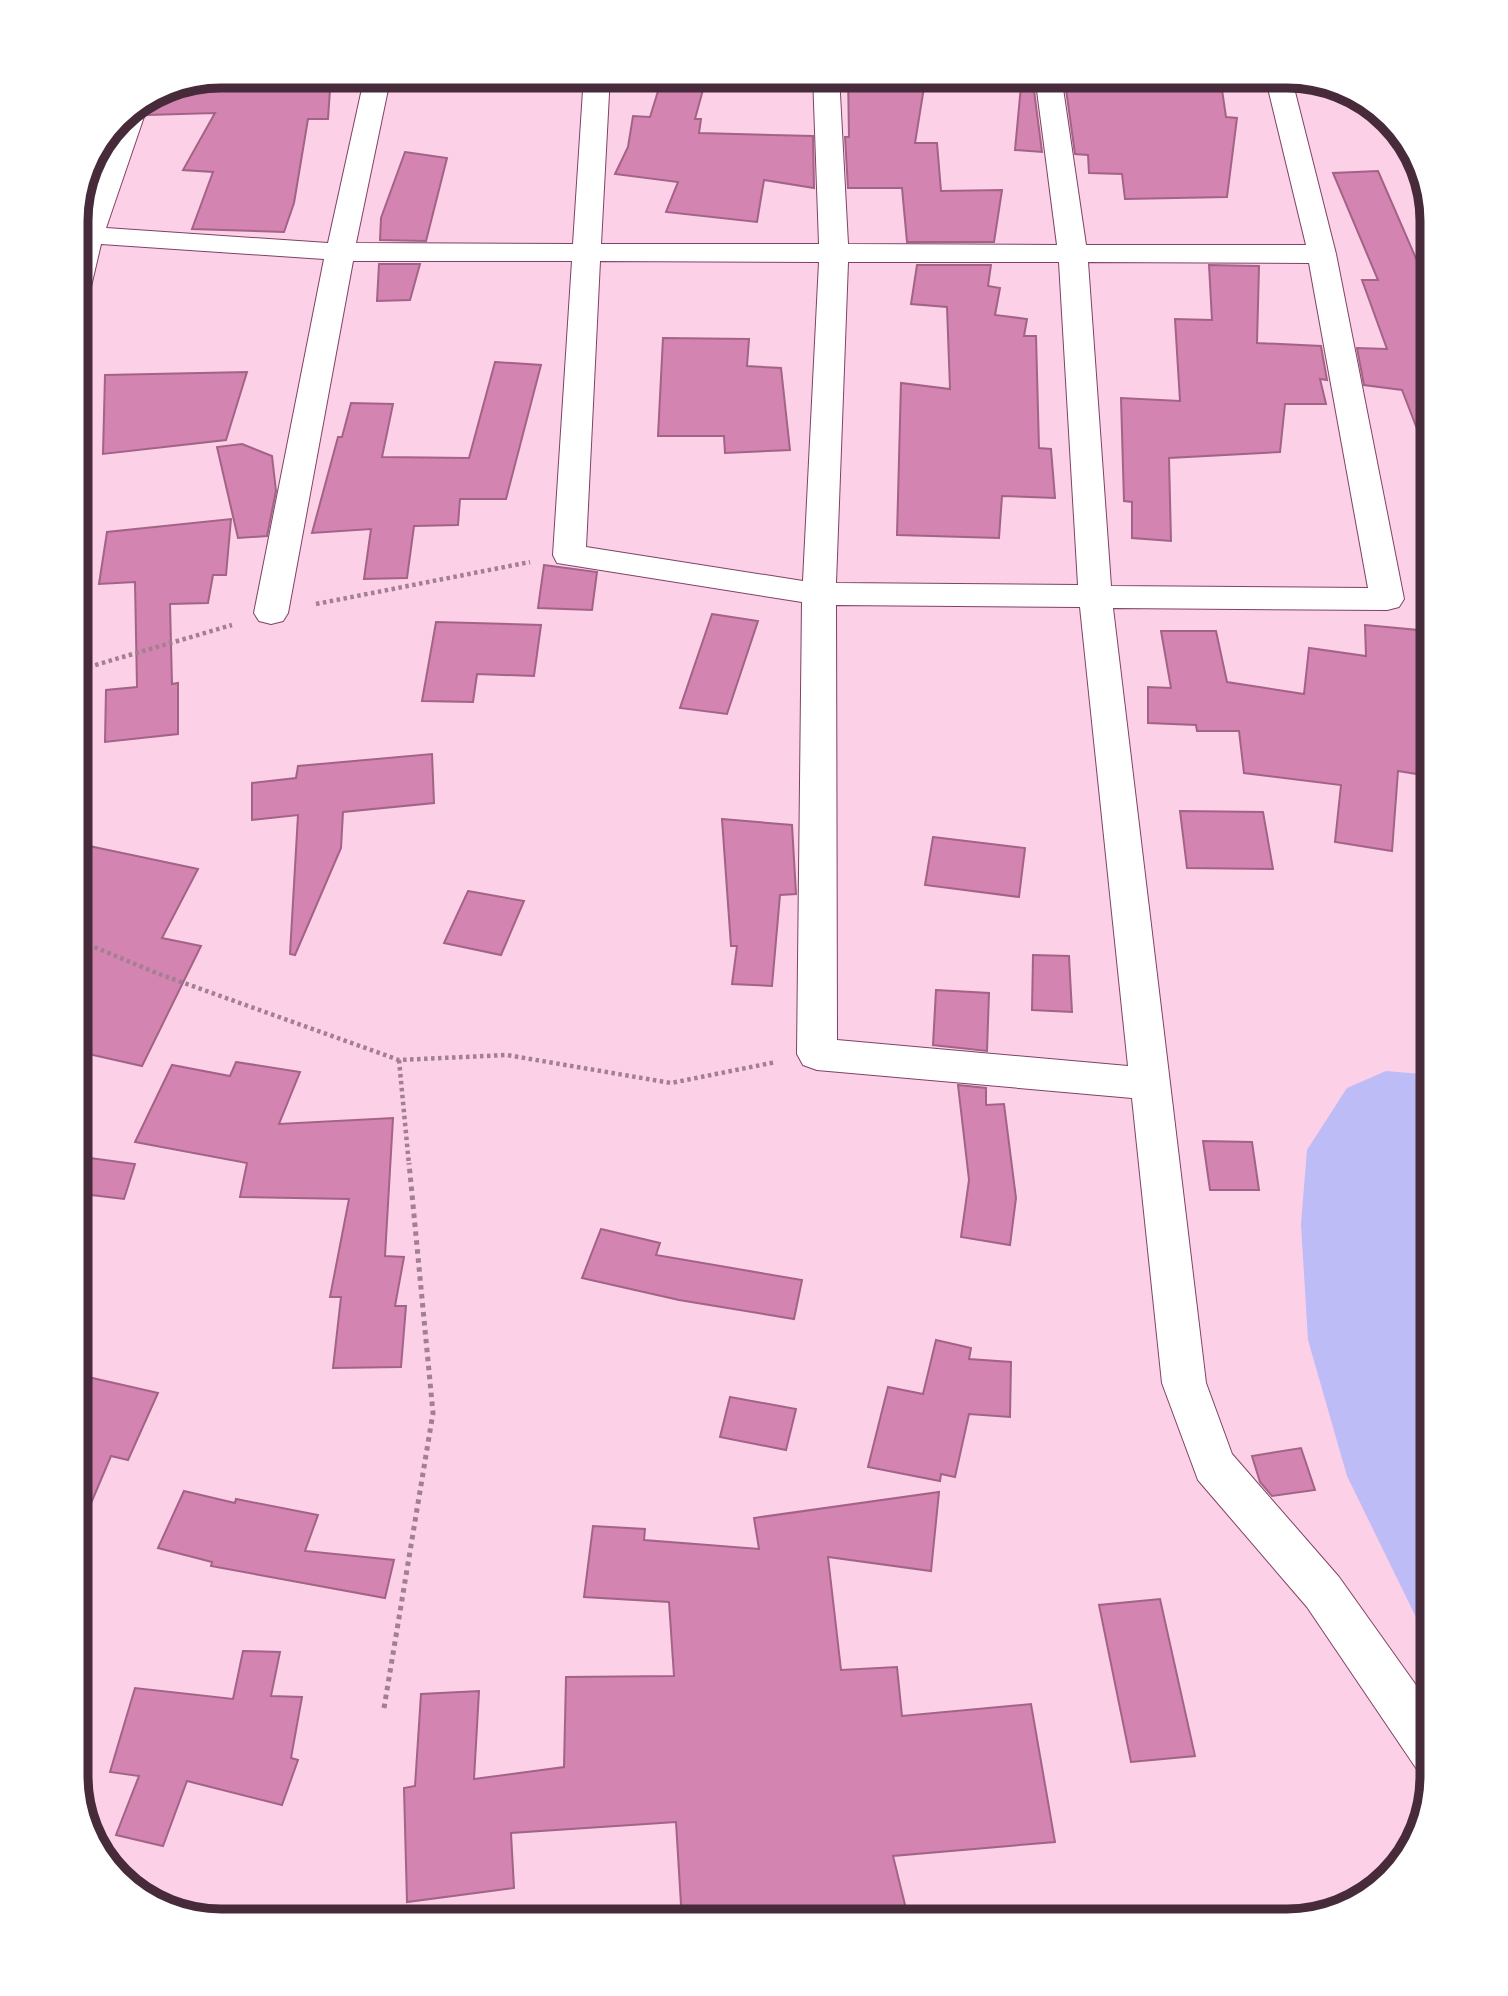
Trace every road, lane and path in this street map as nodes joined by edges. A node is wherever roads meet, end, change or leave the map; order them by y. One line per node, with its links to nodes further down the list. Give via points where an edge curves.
1 (375, 88): 9 (street)
2 (596, 88): 10 (street)
3 (827, 88): 12 (street)
4 (1050, 88): 13 (street)
5 (1281, 88): 11 (street)
6 (127, 127): 7 (street)
7 (89, 235): 8 (street); 9 (street)
8 (88, 239)
9 (340, 252): 10 (street); 17 (street)
10 (586, 252): 12 (street); 14 (street)
11 (1322, 254): 13 (street); 16 (street, via 1387,599)
12 (834, 255): 13 (street); 15 (street)
13 (1073, 256): 16 (street)
14 (569, 555): 15 (street); 17 (path)
15 (819, 594): 16 (street); 20 (street)
16 (1095, 597): 22 (street)
17 (271, 613): 18 (path)
18 (88, 667)
19 (88, 944): 21 (path)
20 (817, 1054): 21 (path, via 671,1083 507,1055); 22 (street)
21 (399, 1060): 23 (path, via 433,1413)
22 (1150, 1084): 24 (street, via 1184,1383 1214,1466 1323,1592)
23 (384, 1708)
24 (1420, 1732)

